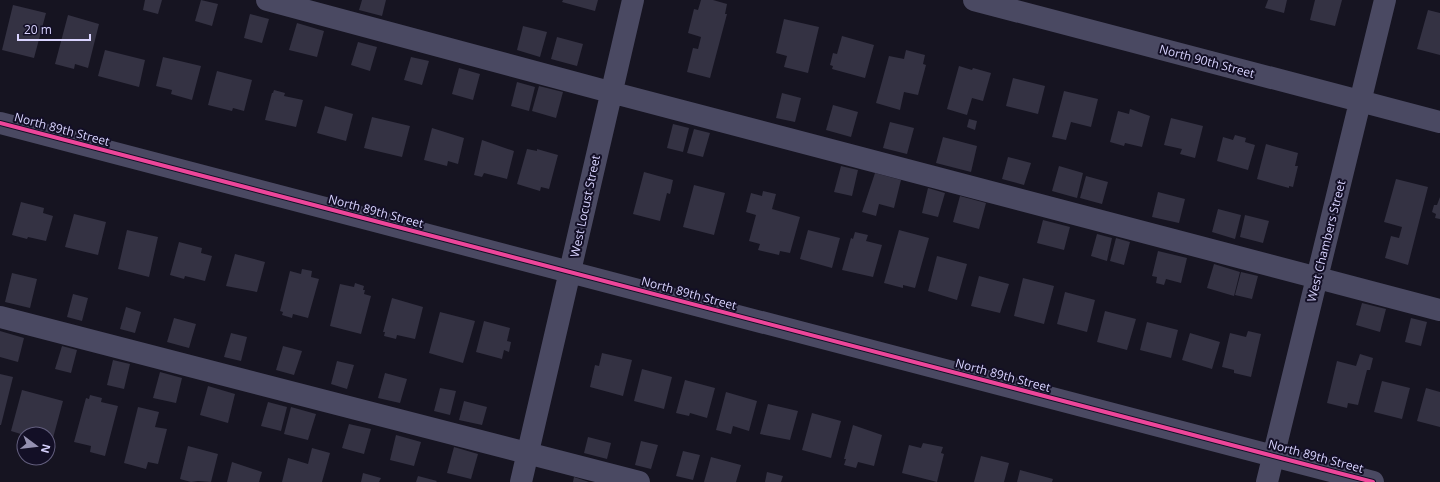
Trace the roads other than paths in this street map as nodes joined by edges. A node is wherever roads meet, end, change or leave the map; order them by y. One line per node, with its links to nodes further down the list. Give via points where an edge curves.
1 (267, 0): 5 (street)
2 (633, 0): 5 (street, West Locust Street)
3 (974, 0): 6 (street, North 90th Street)
4 (1385, 0): 6 (street, West Chambers Street)
5 (610, 92): 9 (street, West Locust Street); 10 (street)
6 (1360, 101): 7 (street, North 90th Street); 10 (street, West Chambers Street)
7 (1440, 122)
8 (0, 123): 9 (street, North 89th Street)
9 (571, 272): 13 (street, West Locust Street); 14 (street, North 89th Street)
10 (1317, 278): 11 (street); 14 (street, West Chambers Street)
11 (1440, 310)
12 (0, 317): 13 (street)
13 (527, 453): 15 (street, West Locust Street); 16 (street)
14 (1274, 455): 17 (street, West Chambers Street); 18 (street, North 89th Street)
15 (521, 482)
16 (639, 482)
17 (1267, 482)
18 (1373, 482)

